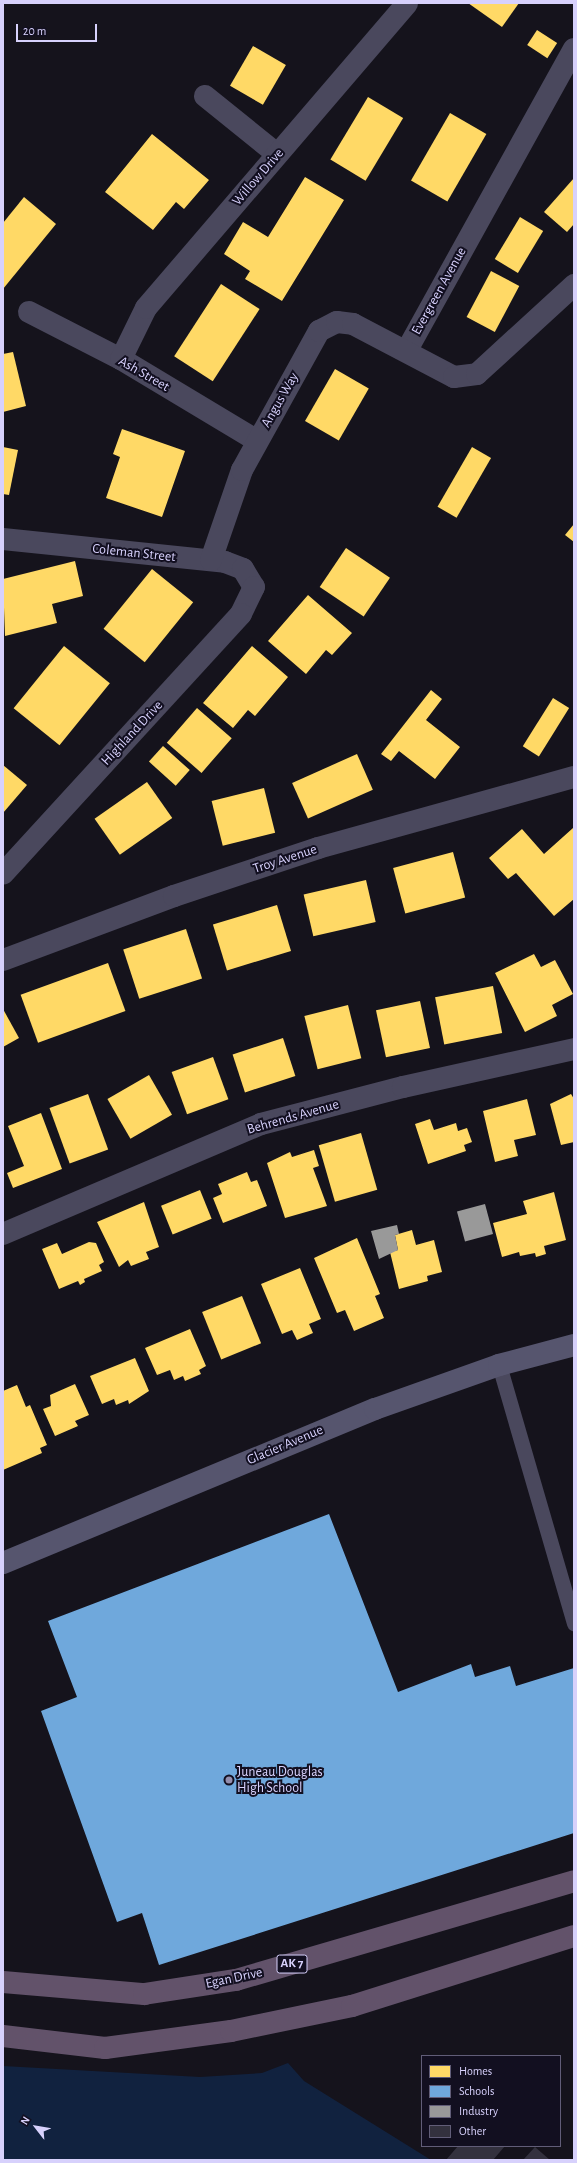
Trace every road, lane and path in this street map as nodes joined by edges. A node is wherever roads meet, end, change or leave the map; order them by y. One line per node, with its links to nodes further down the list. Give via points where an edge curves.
1 (407, 3): 4 (street, Willow Drive)
2 (574, 49): 7 (street, Evergreen Avenue)
3 (205, 96): 4 (street)
4 (277, 154): 8 (street, Willow Drive, via 146,308)
5 (574, 285): 7 (street, Evergreen Avenue, via 477,374 454,377)
6 (29, 312): 8 (street, Ash Street)
7 (406, 350): 9 (street, Angus Way, via 353,324 337,322 319,331)
8 (121, 359): 9 (street, Ash Street)
9 (256, 440): 11 (street, Angus Way, via 242,470)
10 (4, 540): 11 (street, Coleman Street)
11 (211, 560): 12 (street, Coleman Street, via 243,569)
12 (254, 587): 14 (street, Highland Drive, via 241,614)
13 (574, 777): 15 (street, Troy Avenue, via 318,848 174,896)
14 (3, 874)
15 (3, 960)
16 (574, 1049): 17 (street, Behrends Avenue, via 403,1087 261,1124)
17 (3, 1234)
18 (574, 1345): 19 (main road, Glacier Avenue)
19 (498, 1365): 20 (main road, Glacier Avenue, via 374,1408); 21 (lane)
20 (3, 1563)
21 (574, 1623)
22 (574, 1881): 24 (highway, Egan Drive / AK 7, via 236,1980 144,1994)
23 (574, 1936): 25 (highway, via 352,2006 231,2031 105,2048)
24 (3, 1982)
25 (3, 2036)

